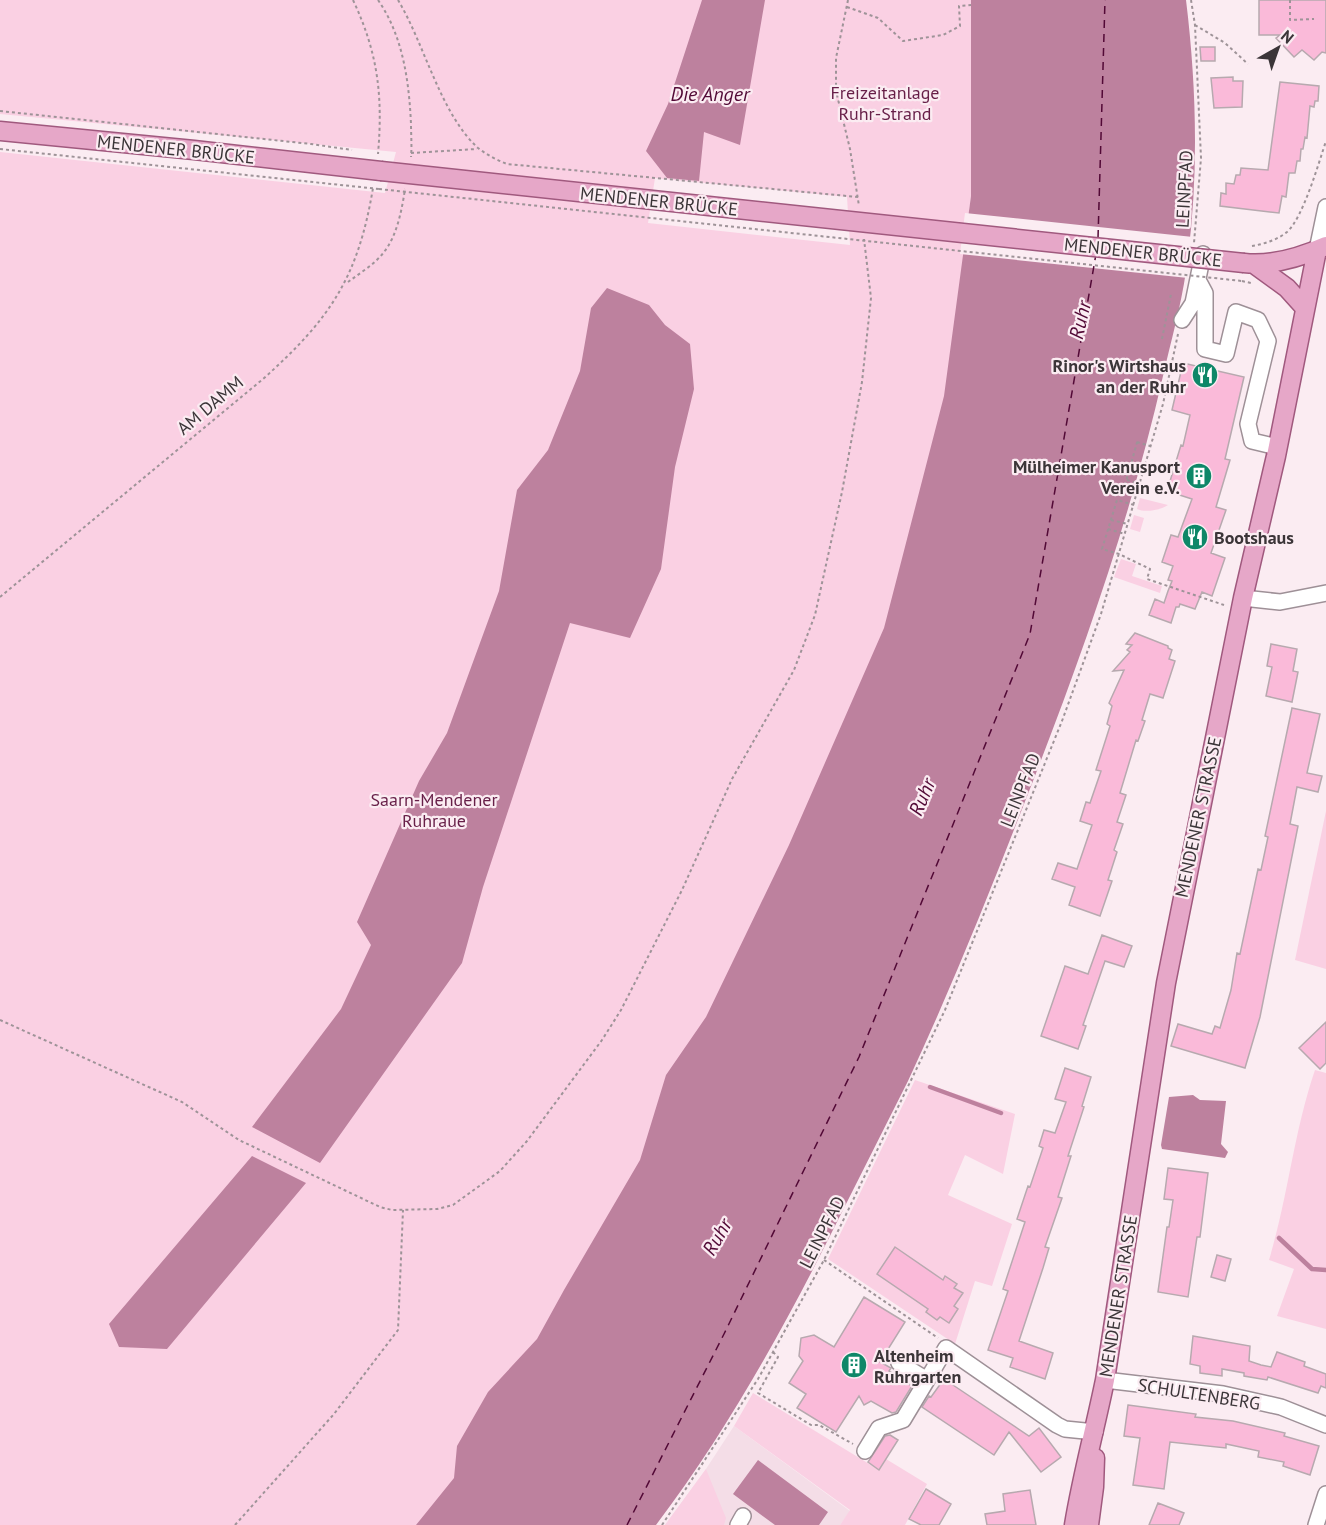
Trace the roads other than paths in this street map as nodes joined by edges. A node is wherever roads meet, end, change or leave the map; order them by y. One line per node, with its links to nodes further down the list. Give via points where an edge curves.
1 (0, 131): 5 (main road, MENDENER BRÜCKE, bridge)
2 (1326, 207): 4 (street, MENDENER STRASSE)
3 (1199, 248): 6 (street)
4 (1322, 248): 5 (main road, MENDENER BRÜCKE, via 1278,262); 7 (main road, MENDENER STRASSE)
5 (1246, 264): 7 (main road, via 1287,288)
6 (1193, 278): 8 (street, via 1193,303); 9 (street, via 1205,293 1205,349 1226,354 1236,312 1258,320 1268,341 1248,424 1252,441)
7 (1305, 308): 9 (main road, MENDENER STRASSE)
8 (1182, 320)
9 (1277, 447): 11 (main road, MENDENER STRASSE)
10 (1326, 593): 11 (street, via 1280,602)
11 (1243, 598): 14 (main road, MENDENER STRASSE, via 1166,983)
12 (899, 1363): 13 (street)
13 (927, 1380): 16 (street, via 946,1348 1057,1425); 17 (street, via 903,1420 879,1428)
14 (1105, 1380): 15 (street, SCHULTENBERG, via 1223,1394 1281,1407); 16 (main road, MENDENER STRASSE)
15 (1326, 1425)
16 (1095, 1432): 19 (main road, MENDENER STRASSE); 20 (main road, MENDENER STRASSE)
17 (865, 1451)
18 (1326, 1494): 21 (street)
19 (1074, 1525)
20 (1089, 1525)
21 (1316, 1525)

